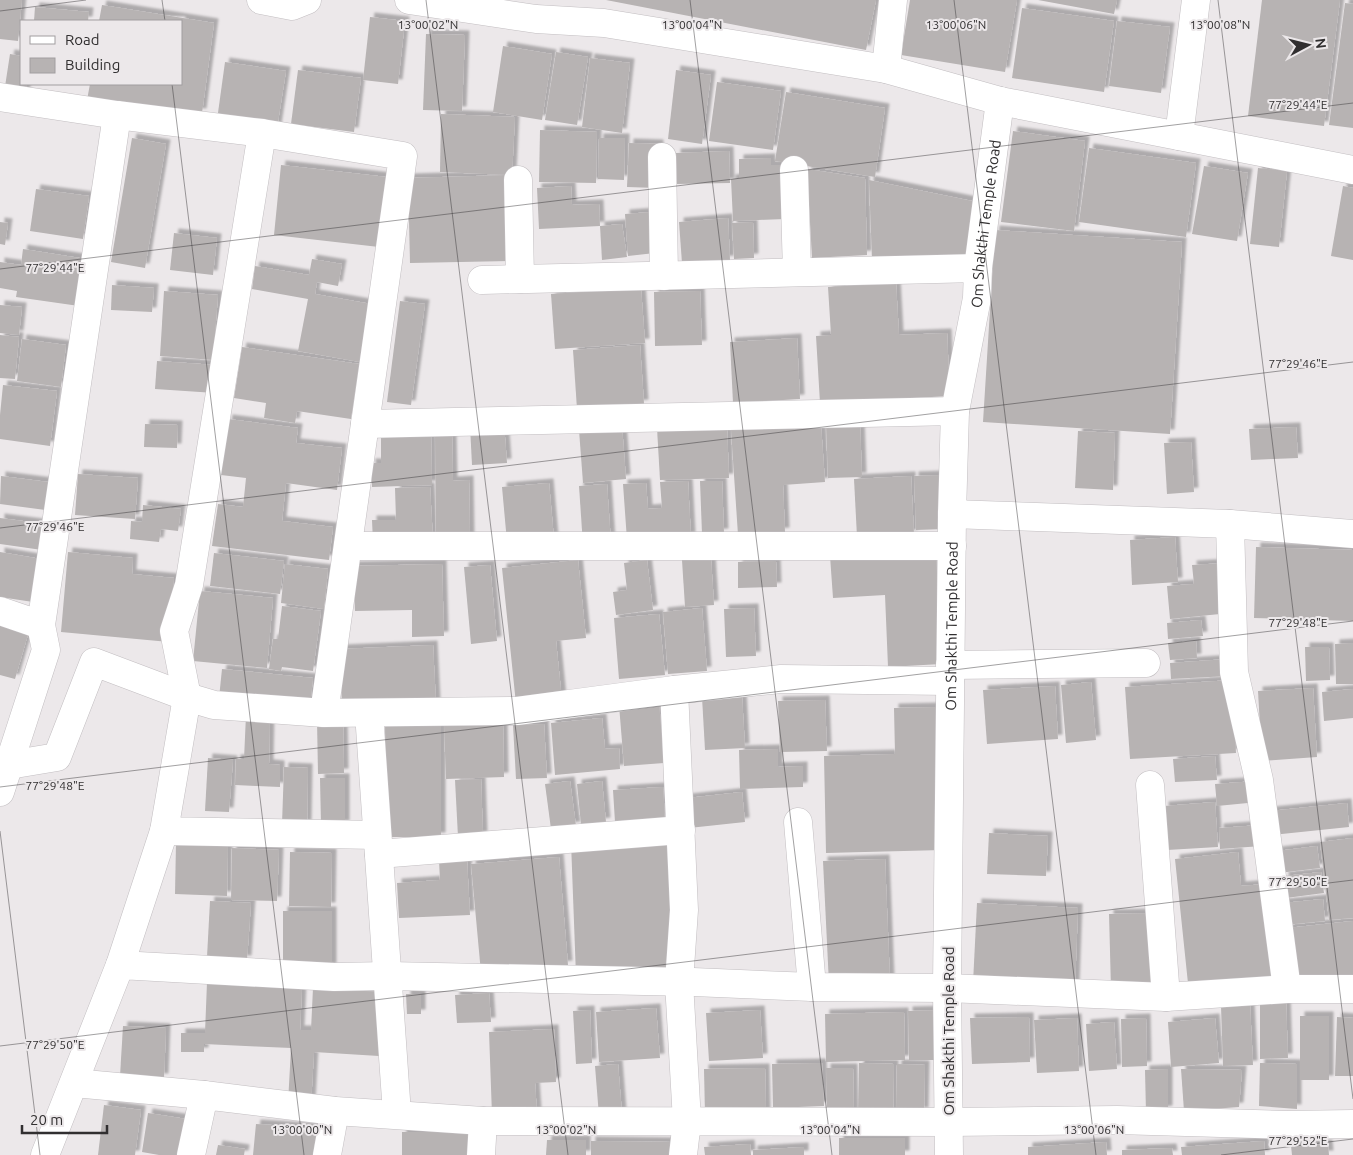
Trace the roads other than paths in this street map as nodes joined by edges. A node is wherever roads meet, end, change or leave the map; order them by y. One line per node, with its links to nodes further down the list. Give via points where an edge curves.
1 (261, 0): 2 (street, via 292,6)
2 (307, 0)
3 (410, 0): 6 (street)
4 (893, 0): 7 (street)
5 (1196, 0): 12 (street)
6 (537, 9): 7 (street)
7 (886, 69): 9 (street)
8 (0, 97): 10 (street)
9 (1000, 101): 12 (street); 17 (street, Om Shakthi Temple Road)
10 (117, 115): 11 (street); 30 (street)
11 (262, 133): 23 (street, via 402,156); 34 (street, via 189,585 174,631)
12 (1178, 136): 15 (street)
13 (662, 157): 19 (street)
14 (794, 170): 18 (street)
15 (1353, 170)
16 (518, 180): 20 (street)
17 (978, 268): 18 (street); 22 (street, Om Shakthi Temple Road, via 977,298)
18 (797, 272): 19 (street)
19 (664, 276): 20 (street)
20 (520, 279): 21 (street)
21 (482, 280)
22 (955, 411): 23 (street); 24 (street, Om Shakthi Temple Road)
23 (365, 424): 27 (street)
24 (952, 514): 25 (street); 28 (street, Om Shakthi Temple Road)
25 (1230, 524): 26 (street); 50 (street, via 1234,672 1259,780)
26 (1353, 534)
27 (348, 546): 28 (street); 36 (street)
28 (952, 546): 32 (street, Om Shakthi Temple Road)
29 (0, 611): 30 (street)
30 (41, 625): 37 (street, via 46,650)
31 (1146, 663): 32 (street)
32 (950, 673): 33 (street, via 781,679); 48 (street, Om Shakthi Temple Road)
33 (674, 690): 35 (street, via 517,711); 42 (street)
34 (187, 697): 36 (street, via 214,705); 37 (street, via 94,662 57,757); 41 (street)
35 (369, 713): 36 (street); 43 (street)
36 (324, 714)
37 (4, 764): 39 (street)
38 (1150, 786): 51 (street)
39 (0, 792)
40 (798, 822): 47 (street)
41 (164, 830): 43 (street); 44 (street)
42 (681, 830): 43 (street); 46 (street, via 684,910)
43 (378, 844): 45 (street)
44 (120, 965): 45 (street, via 334,978); 52 (street)
45 (388, 976): 46 (street); 55 (street)
46 (679, 982): 47 (street); 57 (street)
47 (812, 987): 48 (street)
48 (947, 988): 51 (street); 58 (street, Om Shakthi Temple Road)
49 (1353, 989): 50 (street)
50 (1287, 990): 51 (street)
51 (1166, 997)
52 (74, 1083): 53 (street); 60 (street)
53 (204, 1096): 54 (street); 61 (street)
54 (335, 1111): 55 (street); 62 (street)
55 (397, 1114): 56 (street)
56 (483, 1121): 57 (street); 63 (street)
57 (686, 1122): 58 (street); 64 (street)
58 (948, 1122): 59 (street, via 1117,1120); 65 (street, Om Shakthi Temple Road)
59 (1353, 1124)
60 (45, 1155)
61 (191, 1155)
62 (327, 1155)
63 (481, 1155)
64 (683, 1155)
65 (949, 1155)

